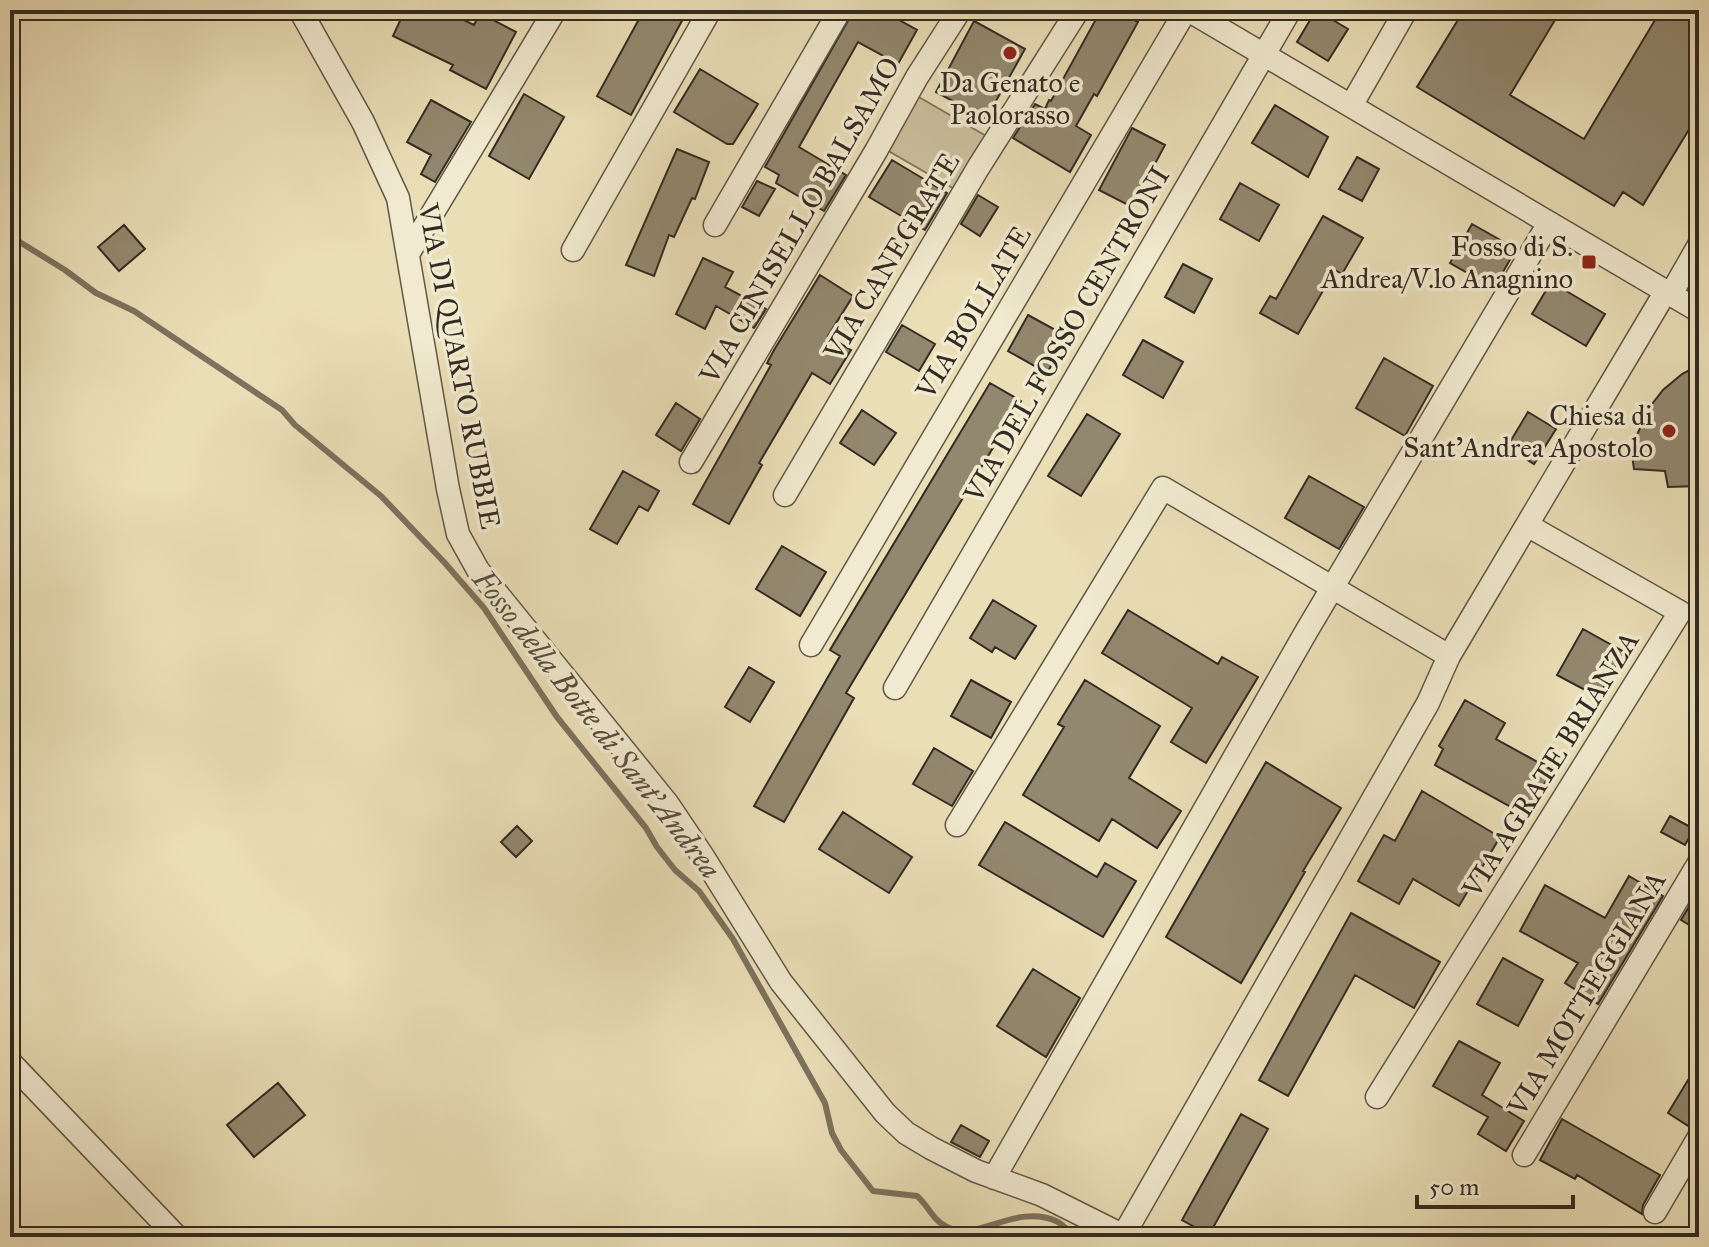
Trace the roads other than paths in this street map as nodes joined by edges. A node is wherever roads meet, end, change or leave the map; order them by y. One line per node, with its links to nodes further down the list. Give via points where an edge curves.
1 (300, 10): 16 (street, VIA DI QUARTO RUBBIE, via 388,173)
2 (555, 10): 16 (street)
3 (710, 10): 15 (street)
4 (840, 10): 13 (street)
5 (960, 10): 19 (street, VIA CINISELLO BALSAMO)
6 (1078, 10): 20 (street, VIA CANEGRATE, via 970,181)
7 (1187, 10): 10 (street); 23 (street, VIA BOLLATE)
8 (1290, 10): 10 (street, VIA DEL FOSSO CENTRONI)
9 (1406, 10): 11 (street)
10 (1264, 54): 11 (street); 25 (street, VIA DEL FOSSO CENTRONI)
11 (1351, 106): 12 (street)
12 (1549, 223): 17 (street); 22 (street)
13 (715, 225)
14 (1699, 245): 17 (street)
15 (573, 250)
16 (408, 254): 32 (street, VIA DI QUARTO RUBBIE, via 453,512 469,555 667,803 781,982 880,1107 906,1133)
17 (1668, 293): 18 (street); 21 (street)
18 (1699, 311)
19 (691, 462)
20 (785, 495)
21 (1527, 525): 24 (street); 29 (street, VIA AGRATE BRIANZA, via 1680,612)
22 (1333, 587): 24 (street); 26 (street, via 1163,488); 32 (street)
23 (811, 645)
24 (1449, 656): 34 (street, via 1428,703)
25 (895, 688)
26 (957, 825)
27 (1699, 863): 31 (street, VIA MOTTEGGIANA)
28 (10, 1062): 35 (street)
29 (1377, 1097)
30 (1699, 1137): 33 (street)
31 (1524, 1155)
32 (994, 1178): 34 (street, VIA DI QUARTO RUBBIE)
33 (1655, 1212)
34 (1125, 1236)
35 (177, 1237)

